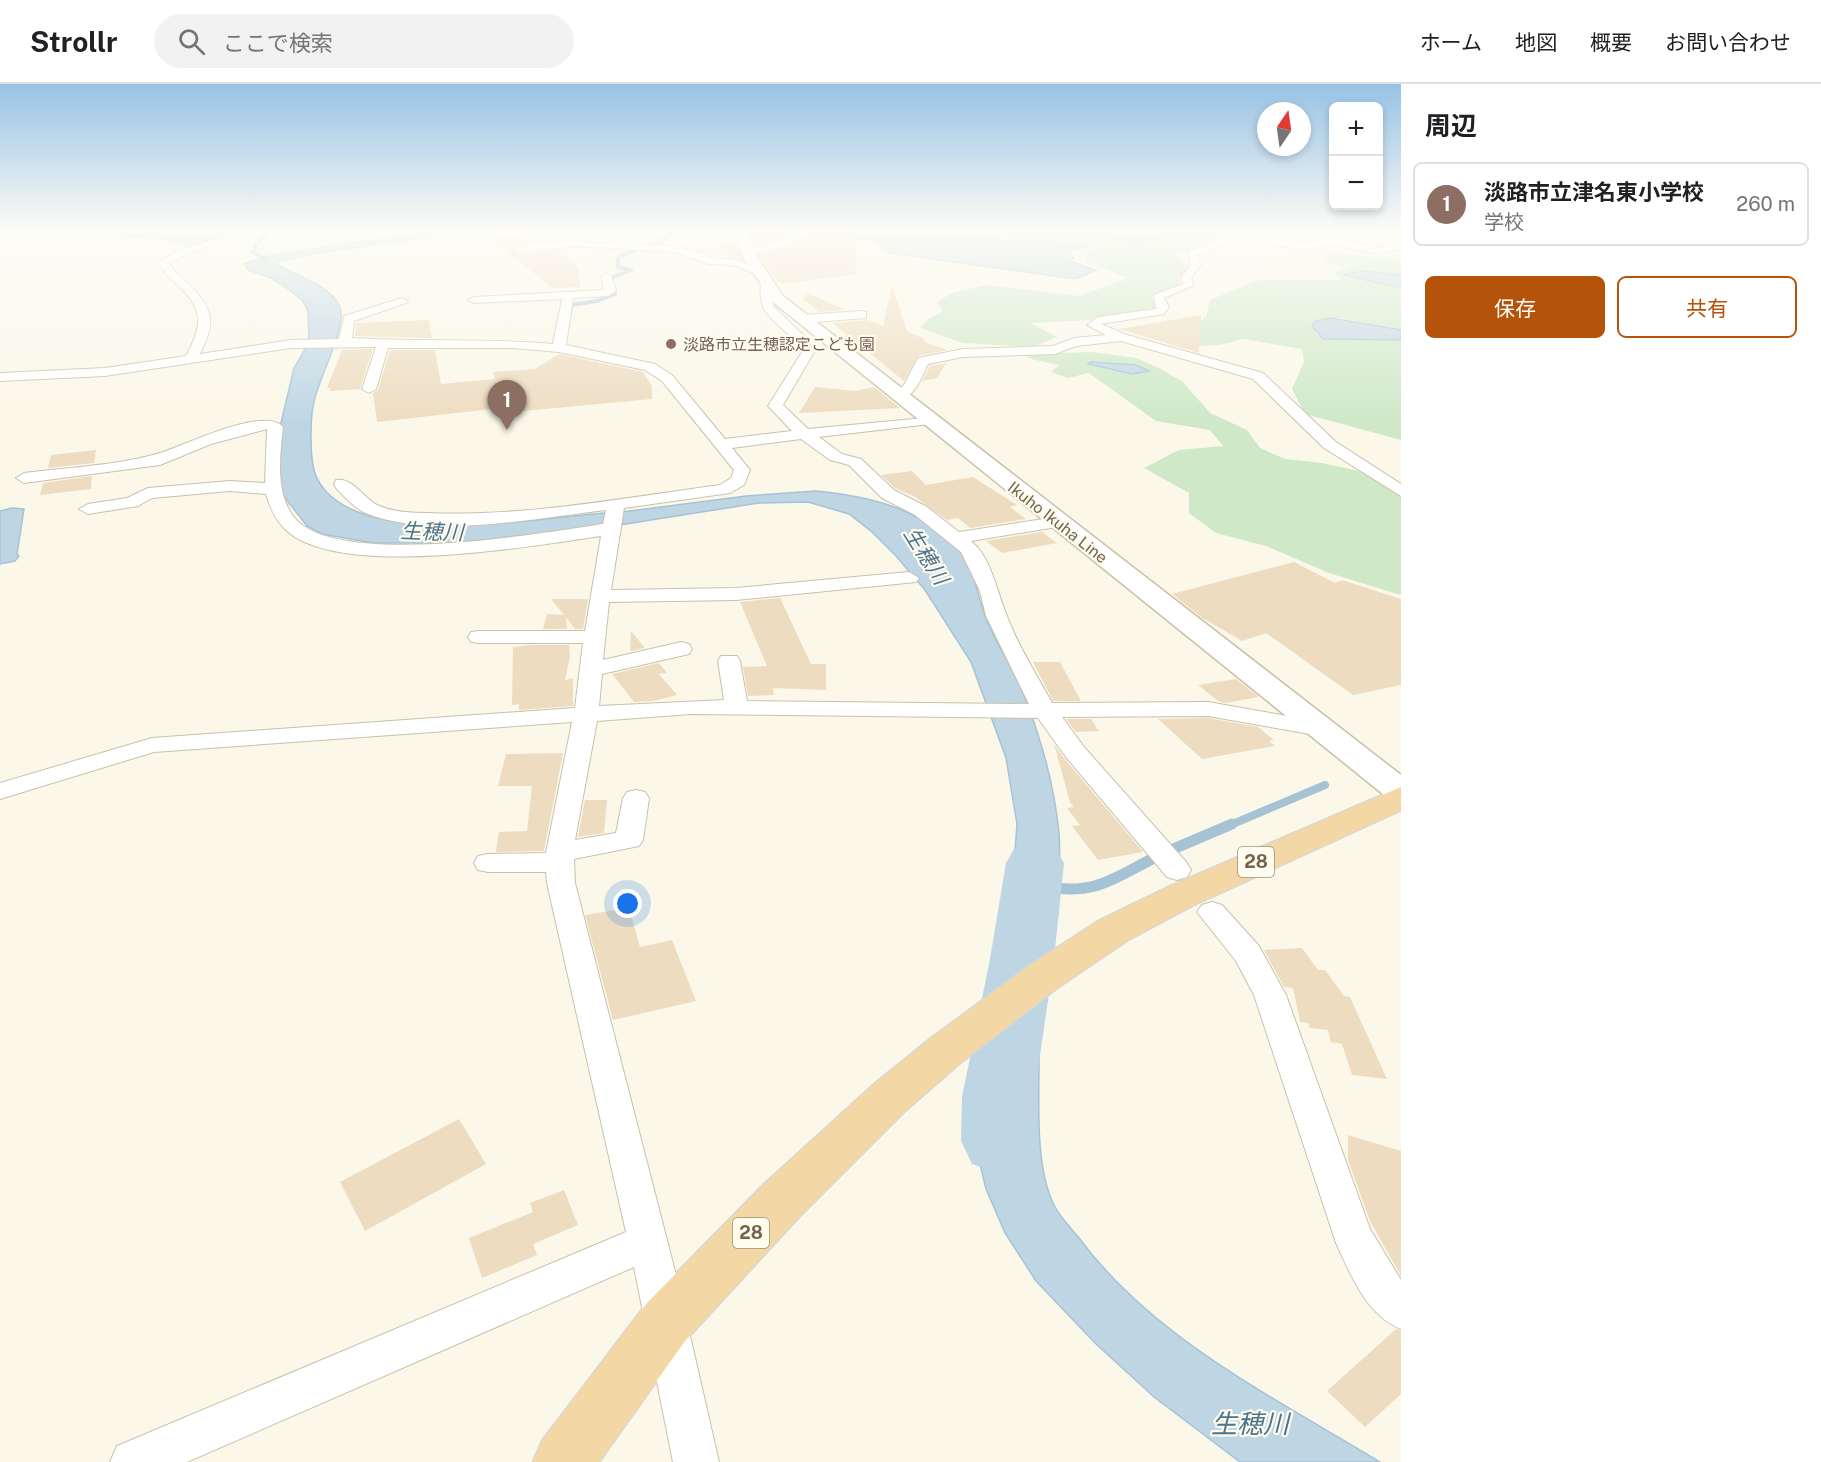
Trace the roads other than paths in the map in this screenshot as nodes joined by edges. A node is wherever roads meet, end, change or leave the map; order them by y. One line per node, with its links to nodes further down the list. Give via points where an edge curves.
1 (195, 295): 15 (street, via 205,316 205,328)
2 (575, 295): 6 (street)
3 (766, 295): 20 (street, via 774,317 799,337 808,352 776,406)
4 (776, 295): 10 (main road, Ikuho Ikuha Line)
5 (1162, 295): 11 (street, via 1158,297 1163,307 1160,312 1093,323)
6 (568, 296): 7 (street); 14 (street)
7 (474, 300)
8 (402, 301): 12 (street, via 348,319)
9 (862, 315): 10 (street)
10 (803, 319): 18 (main road, Ikuho Ikuha Line)
11 (1123, 338): 18 (street, via 1074,342 1055,350 963,353 923,361 910,387); 25 (street, via 1258,376 1330,446)
12 (340, 342): 13 (street); 15 (street, via 307,343)
13 (383, 344): 14 (street); 17 (street)
14 (559, 348): 21 (street, via 650,368 667,378)
15 (190, 361): 16 (street, via 105,372)
16 (0, 377)
17 (369, 388)
18 (899, 396): 19 (main road, Ikuho Ikuha Line)
19 (930, 420): 20 (street); 28 (main road, Ikuho Ikuha Line)
20 (806, 435): 21 (street); 29 (street, via 836,457 855,462 888,494 921,511)
21 (722, 444): 27 (street, via 742,470 738,481)
22 (24, 478): 24 (street, via 160,460 205,441 271,424 275,427)
23 (342, 484): 27 (street, via 376,510 427,518)
24 (274, 489): 26 (street, via 230,486 148,493 132,502); 27 (street, via 287,520 300,533 354,547 488,546)
25 (1401, 491)
26 (88, 509)
27 (613, 518): 31 (street)
28 (1057, 522): 29 (street); 40 (main road, Ikuho Ikuha Line)
29 (958, 538): 38 (street, via 972,553 990,591 996,616)
30 (909, 578): 31 (street, via 736,594)
31 (600, 596): 33 (street)
32 (480, 637): 33 (street)
33 (595, 637): 36 (street)
34 (681, 649): 36 (street)
35 (729, 661): 37 (street)
36 (591, 670): 39 (street)
37 (737, 708): 38 (street); 39 (street)
38 (1038, 710): 40 (street, via 1220,710); 47 (street)
39 (586, 714): 41 (street, via 153,745); 45 (street)
40 (1321, 729): 42 (main road, Ikuho Ikuha Line)
41 (0, 791)
42 (1401, 792)
43 (1401, 797): 51 (highway, 28, via 1179,897 1114,930 1043,977 889,1098 781,1201)
44 (636, 798): 45 (street, via 629,840)
45 (560, 857): 46 (street); 49 (street, via 562,897)
46 (488, 863)
47 (1177, 870)
48 (1212, 912): 50 (street, via 1248,954 1264,983 1351,1232 1365,1264)
49 (648, 1242): 51 (street); 52 (street)
50 (1401, 1309)
51 (666, 1322): 53 (highway, 28); 54 (street)
52 (133, 1462)
53 (563, 1462)
54 (696, 1462)

